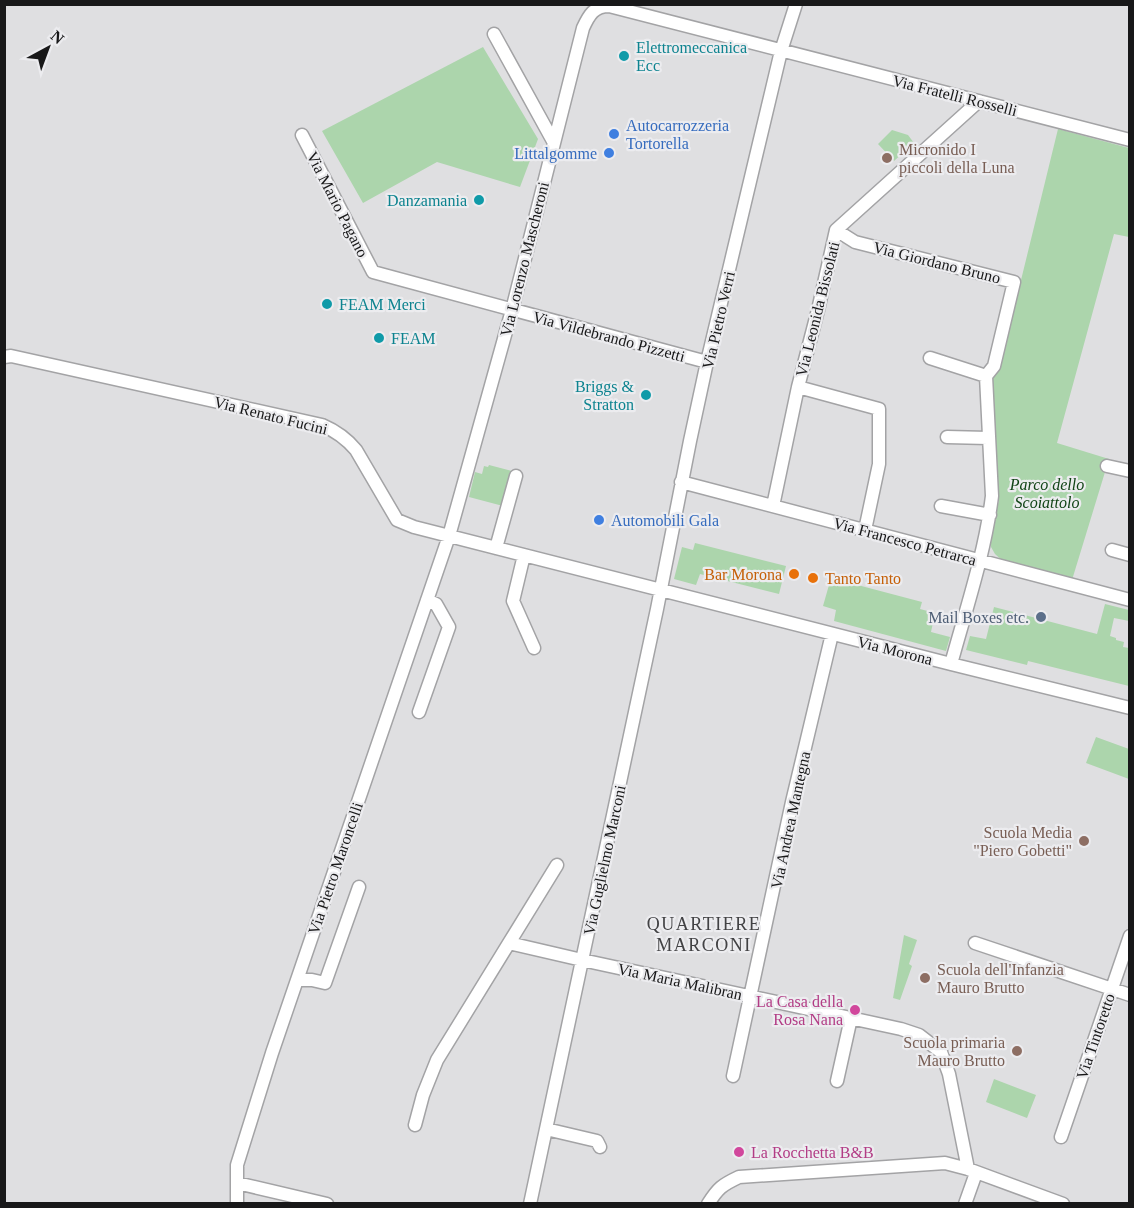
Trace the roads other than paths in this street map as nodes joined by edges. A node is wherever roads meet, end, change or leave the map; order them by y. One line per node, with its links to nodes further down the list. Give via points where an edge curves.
1 (796, 4): 4 (street)
2 (614, 6): 4 (street, Via Fratelli Rosselli); 8 (street, Via Lorenzo Mascheroni, via 593,11 583,28)
3 (494, 34): 8 (street)
4 (781, 51): 5 (street, Via Fratelli Rosselli); 13 (street, Via Pietro Verri)
5 (979, 101): 7 (street, Via Fratelli Rosselli); 9 (street, Via Leonida Bissolati)
6 (302, 135): 10 (street, Via Mario Pagano, via 373,272)
7 (1130, 140)
8 (553, 141): 10 (street, Via Lorenzo Mascheroni)
9 (836, 230): 14 (street, Via Giordano Bruno, via 855,242 1014,282 994,366); 15 (street, Via Leonida Bissolati)
10 (512, 310): 13 (street, Via Vildebrando Pizzetti); 26 (street, Via Lorenzo Mascheroni)
11 (4, 357): 26 (street, Via Renato Fucini, via 322,425 348,439 397,520)
12 (930, 358): 14 (street)
13 (707, 362): 21 (street, Via Pietro Verri)
14 (986, 376): 17 (street, Via Giordano Bruno)
15 (798, 387): 22 (street, Via Leonida Bissolati); 25 (street, via 879,409 879,465)
16 (947, 436): 17 (street)
17 (988, 438): 24 (street, Via Giordano Bruno)
18 (1107, 466): 19 (street)
19 (1130, 471)
20 (516, 476): 27 (street)
21 (681, 482): 22 (street, Via Francesco Petrarca); 32 (street, Via Pietro Verri)
22 (773, 506): 25 (street, Via Francesco Petrarca)
23 (941, 506): 24 (street)
24 (990, 515): 31 (street, Via Giordano Bruno)
25 (865, 530): 31 (street, Via Francesco Petrarca)
26 (449, 536): 27 (street, Via Renato Fucini); 33 (street, Via Pietro Maroncelli)
27 (496, 548): 29 (street, Via Renato Fucini)
28 (1112, 550): 30 (street)
29 (524, 555): 32 (street, Via Renato Fucini); 36 (street, via 513,601)
30 (1130, 555)
31 (980, 561): 34 (street, Via Francesco Petrarca); 37 (street, Via Giordano Bruno)
32 (661, 590): 35 (street, Via Morona); 45 (street, Via Guglielmo Marconi)
33 (427, 600): 39 (street, via 436,604 449,627); 46 (street, Via Pietro Maroncelli)
34 (1130, 600)
35 (832, 634): 37 (street, Via Morona); 49 (street, Via Andrea Mantegna)
36 (534, 648)
37 (951, 664): 38 (street, Via Morona)
38 (1130, 708)
39 (419, 712)
40 (557, 865): 43 (street)
41 (359, 887): 46 (street, via 325,983)
42 (1130, 936): 47 (street, Via Tintoretto)
43 (509, 943): 45 (street, Via Maria Malibran); 53 (street, via 437,1060)
44 (975, 943): 47 (street)
45 (582, 960): 49 (street, Via Maria Malibran); 54 (street, Via Guglielmo Marconi)
46 (297, 980): 58 (street, Via Pietro Maroncelli, via 237,1165)
47 (1111, 989): 48 (street); 55 (street, Via Tintoretto)
48 (1130, 995)
49 (751, 997): 50 (street, Via Maria Malibran); 51 (street, Via Andrea Mantegna)
50 (851, 1018): 52 (street); 57 (street, Via Maria Malibran, via 919,1035 941,1052)
51 (733, 1076)
52 (837, 1082)
53 (415, 1125)
54 (546, 1129): 56 (street, via 597,1141); 61 (street, Via Guglielmo Marconi)
55 (1061, 1137)
56 (600, 1147)
57 (972, 1171): 62 (street, via 945,1163 739,1177 724,1184); 63 (street); 64 (street)
58 (237, 1183): 59 (street, Via Pietro Maroncelli); 60 (street)
59 (237, 1203)
60 (327, 1203)
61 (530, 1203)
62 (708, 1203)
63 (966, 1203)
64 (1063, 1203)

